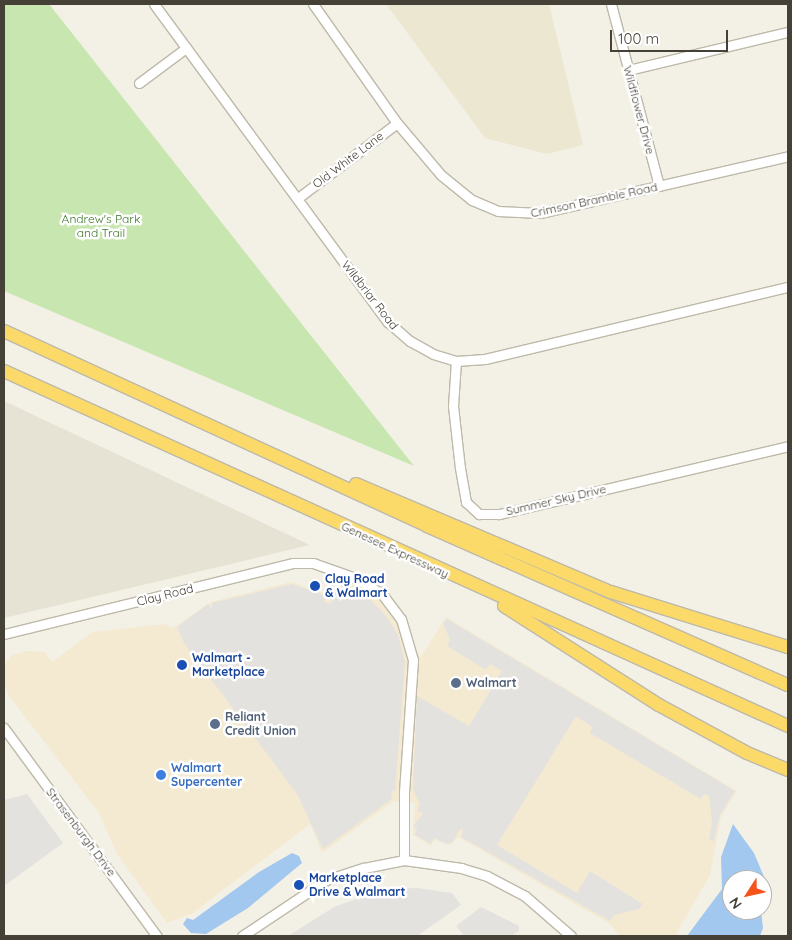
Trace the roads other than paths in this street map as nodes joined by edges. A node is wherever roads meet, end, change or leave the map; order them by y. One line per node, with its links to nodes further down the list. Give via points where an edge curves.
1 (154, 4): 5 (street, Wildbriar Road)
2 (313, 4): 8 (street, Crimson Bramble Road)
3 (611, 4): 6 (street, Wildflower Drive)
4 (788, 32): 6 (street)
5 (186, 48): 7 (street); 11 (street, Wildbriar Road)
6 (628, 70): 10 (street, Wildflower Drive)
7 (140, 83)
8 (397, 123): 10 (street, Crimson Bramble Road, via 450,183 472,200 498,211 540,213); 11 (street, Old White Lane)
9 (788, 156): 10 (street, Crimson Bramble Road)
10 (659, 186)
11 (298, 198): 14 (street, Wildbriar Road, via 388,322 421,348)
12 (788, 287): 14 (street, via 512,353)
13 (4, 331): 16 (highway)
14 (456, 362): 17 (street, Summer Sky Drive, via 453,406 460,468 466,502 479,514 499,514)
15 (4, 371): 18 (highway, Genesee Expressway)
16 (232, 435): 20 (highway, via 451,522 612,592); 21 (highway, via 428,526)
17 (788, 446)
18 (466, 582): 22 (highway, Genesee Expressway); 24 (highway, via 659,705 747,753)
19 (4, 634): 25 (street, Clay Road, via 294,563 326,566 382,594 401,619 414,660 404,793)
20 (788, 647)
21 (788, 685)
22 (788, 726)
23 (4, 728): 26 (street, Strasenburgh Drive)
24 (788, 770)
25 (404, 860): 27 (street, via 326,880); 28 (street, via 461,868 487,876 525,896)
26 (157, 936)
27 (242, 936)
28 (571, 936)

